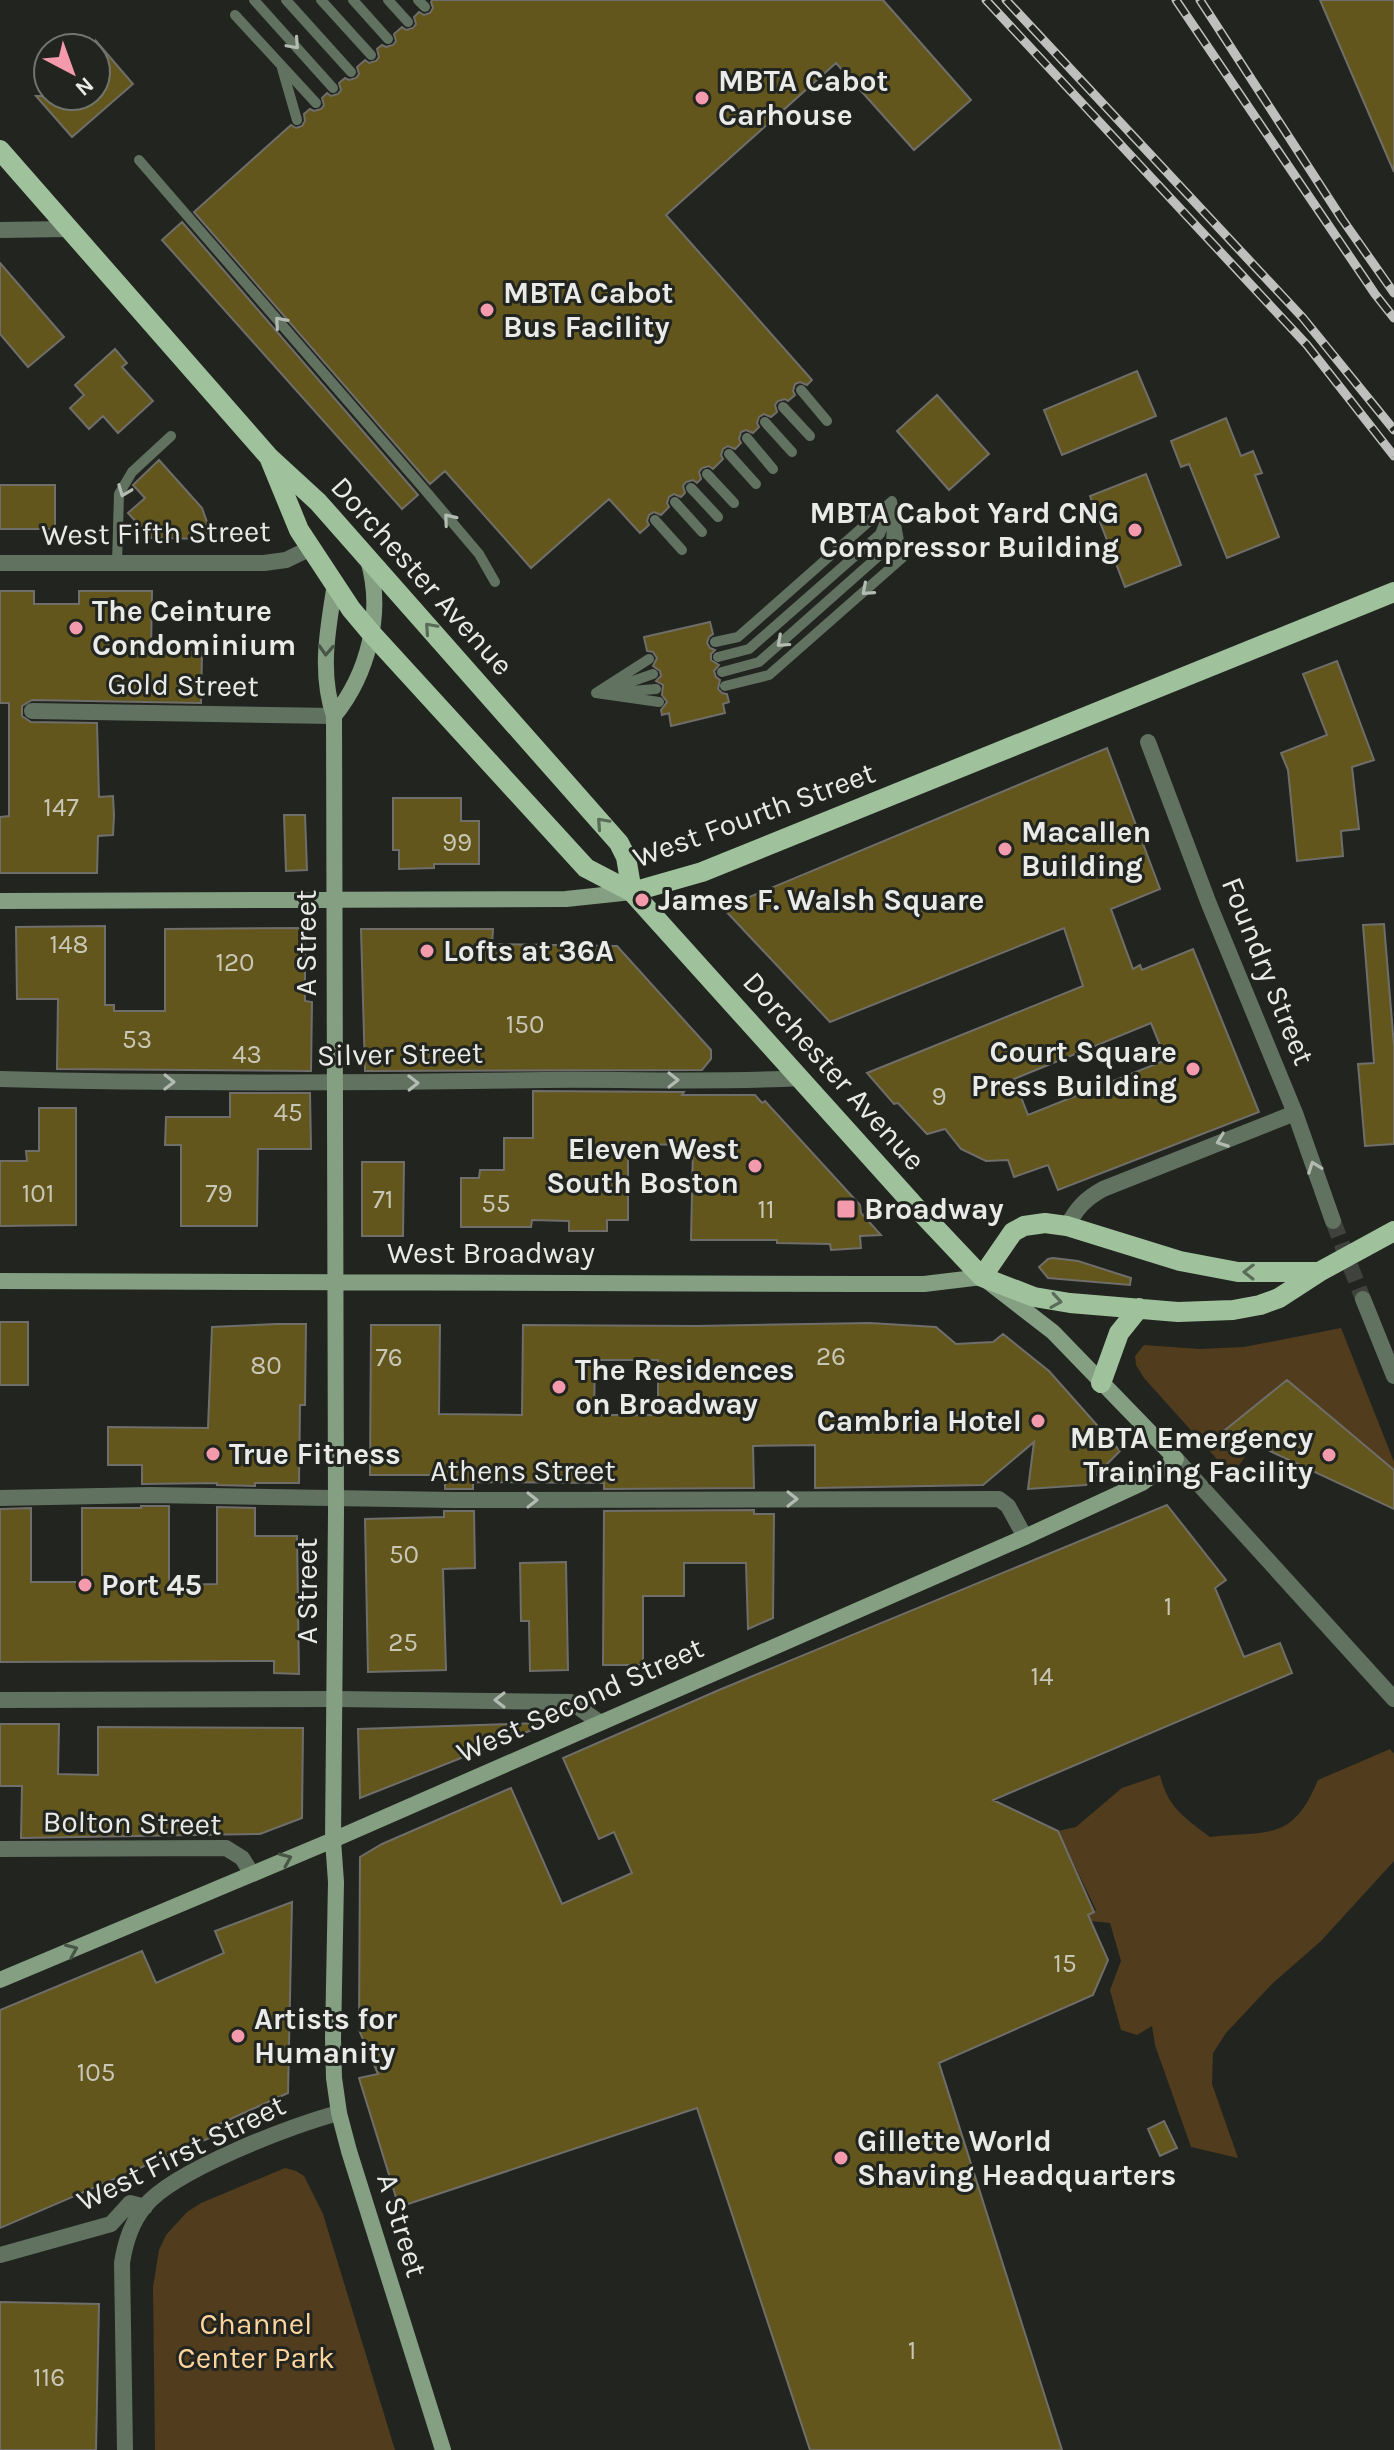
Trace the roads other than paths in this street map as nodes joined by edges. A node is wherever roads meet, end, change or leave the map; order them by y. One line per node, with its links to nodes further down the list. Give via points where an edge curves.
1 (254, 0): 12 (lane, one-way to 12)
2 (286, 0): 11 (lane)
3 (321, 0): 9 (lane)
4 (353, 0): 8 (lane)
5 (388, 0): 7 (lane)
6 (235, 15): 10 (lane)
7 (408, 22)
8 (388, 39)
9 (371, 55)
10 (282, 66): 13 (lane); 14 (lane)
11 (351, 72)
12 (333, 88)
13 (316, 103)
14 (297, 120)
15 (0, 150): 17 (main road, Dorchester Avenue)
16 (139, 160): 44 (lane, one-way to 16, via 479,554)
17 (69, 229): 18 (street); 28 (main road, Dorchester Avenue)
18 (0, 230)
19 (801, 390): 21 (lane)
20 (783, 407): 24 (lane)
21 (827, 421)
22 (765, 422): 26 (lane)
23 (171, 436): 43 (lane, one-way to 43, via 132,472 119,494)
24 (810, 436)
25 (747, 438): 29 (lane)
26 (792, 452)
27 (729, 454): 31 (lane)
28 (269, 457): 39 (main road, Dorchester Avenue, via 295,523); 41 (main road, Dorchester Avenue)
29 (773, 469)
30 (707, 474): 35 (lane)
31 (756, 484)
32 (691, 488): 36 (lane)
33 (892, 501): 48 (lane, via 738,637); 49 (lane, via 880,534 749,649); 51 (lane, one-way to 51, via 891,545 759,662); 53 (lane, one-way to 53, via 902,558 769,675)
34 (675, 502): 38 (lane)
35 (734, 503)
36 (718, 517)
37 (655, 520): 40 (lane)
38 (702, 532)
39 (311, 548): 43 (street, West Fifth Street, via 272,563); 45 (main road, Dorchester Avenue)
40 (682, 550)
41 (368, 558): 47 (main road, via 374,593); 60 (main road, Dorchester Avenue, one-way to 41, via 619,843)
42 (0, 563): 43 (street, West Fifth Street)
43 (117, 563)
44 (495, 582)
45 (335, 584): 47 (main road, Dorchester Avenue); 58 (main road, A Street, one-way to 58, via 325,668)
46 (1394, 592): 60 (main road, West Fourth Street, via 702,872)
47 (372, 634): 58 (main road, via 358,677); 60 (main road, Dorchester Avenue, via 586,868)
48 (715, 642)
49 (718, 657)
50 (649, 659): 55 (lane)
51 (722, 672)
52 (653, 674): 55 (lane)
53 (725, 686)
54 (656, 689): 55 (lane)
55 (596, 693): 56 (lane)
56 (659, 702)
57 (32, 711): 58 (street, Gold Street)
58 (334, 716): 61 (main road, A Street)
59 (1148, 742): 66 (street, Foundry Street)
60 (632, 892): 61 (main road, West Fourth Street, via 566,899); 63 (main road, Dorchester Avenue)
61 (334, 900): 62 (main road, West Fourth Street); 65 (main road, A Street)
62 (0, 901)
63 (801, 1078): 65 (street, Silver Street, one-way to 63); 71 (main road, Dorchester Avenue)
64 (0, 1079): 65 (street, Silver Street, one-way to 65)
65 (335, 1084): 73 (main road, A Street)
66 (1295, 1113): 67 (street, Foundry Street, one-way to 66); 68 (street, one-way to 68, via 1103,1189 1086,1199)
67 (1333, 1221)
68 (1067, 1226): 70 (main road, West Broadway, one-way to 68, via 1238,1272 1180,1261); 71 (main road, West Broadway, via 1045,1223 1013,1232)
69 (1394, 1231): 70 (main road, West Broadway)
70 (1319, 1272): 75 (main road, West Broadway, via 1288,1294 1260,1305 1206,1313)
71 (982, 1277): 73 (main road, West Broadway, via 924,1284); 75 (main road, West Broadway, one-way to 75, via 1046,1299); 77 (main road, Dorchester Avenue, via 1053,1332)
72 (0, 1281): 73 (main road, West Broadway)
73 (335, 1283): 79 (main road, A Street)
74 (1363, 1299): 76 (street)
75 (1139, 1308): 77 (main road, via 1119,1333)
76 (1394, 1376)
77 (1101, 1383): 78 (main road, Dorchester Avenue)
78 (1176, 1459): 81 (main road, West Second Street, via 1142,1483); 82 (street, Dorchester Avenue)
79 (335, 1496): 80 (street, Athens Street); 81 (street, Athens Street, one-way to 81, via 999,1499); 83 (main road, A Street)
80 (0, 1498)
81 (1025, 1537): 86 (main road, West Second Street)
82 (1386, 1680): 84 (street, Dorchester Avenue)
83 (335, 1699): 85 (street); 86 (street, one-way to 83, via 571,1702); 87 (main road, A Street)
84 (1394, 1699)
85 (0, 1700)
86 (599, 1722): 87 (main road, West Second Street)
87 (333, 1840): 89 (main road, West Second Street, one-way to 87); 91 (main road, A Street, via 333,2049)
88 (0, 1849): 89 (street, Bolton Street, via 226,1848 242,1858)
89 (252, 1874): 90 (main road, West Second Street, one-way to 89)
90 (0, 1980)
91 (339, 2113): 92 (street, West First Street, via 219,2159 171,2184); 95 (main road, A Street)
92 (145, 2207): 93 (street, West First Street, via 130,2203 111,2224); 94 (street, via 128,2235 122,2263)
93 (0, 2255)
94 (125, 2450)
95 (443, 2450)

